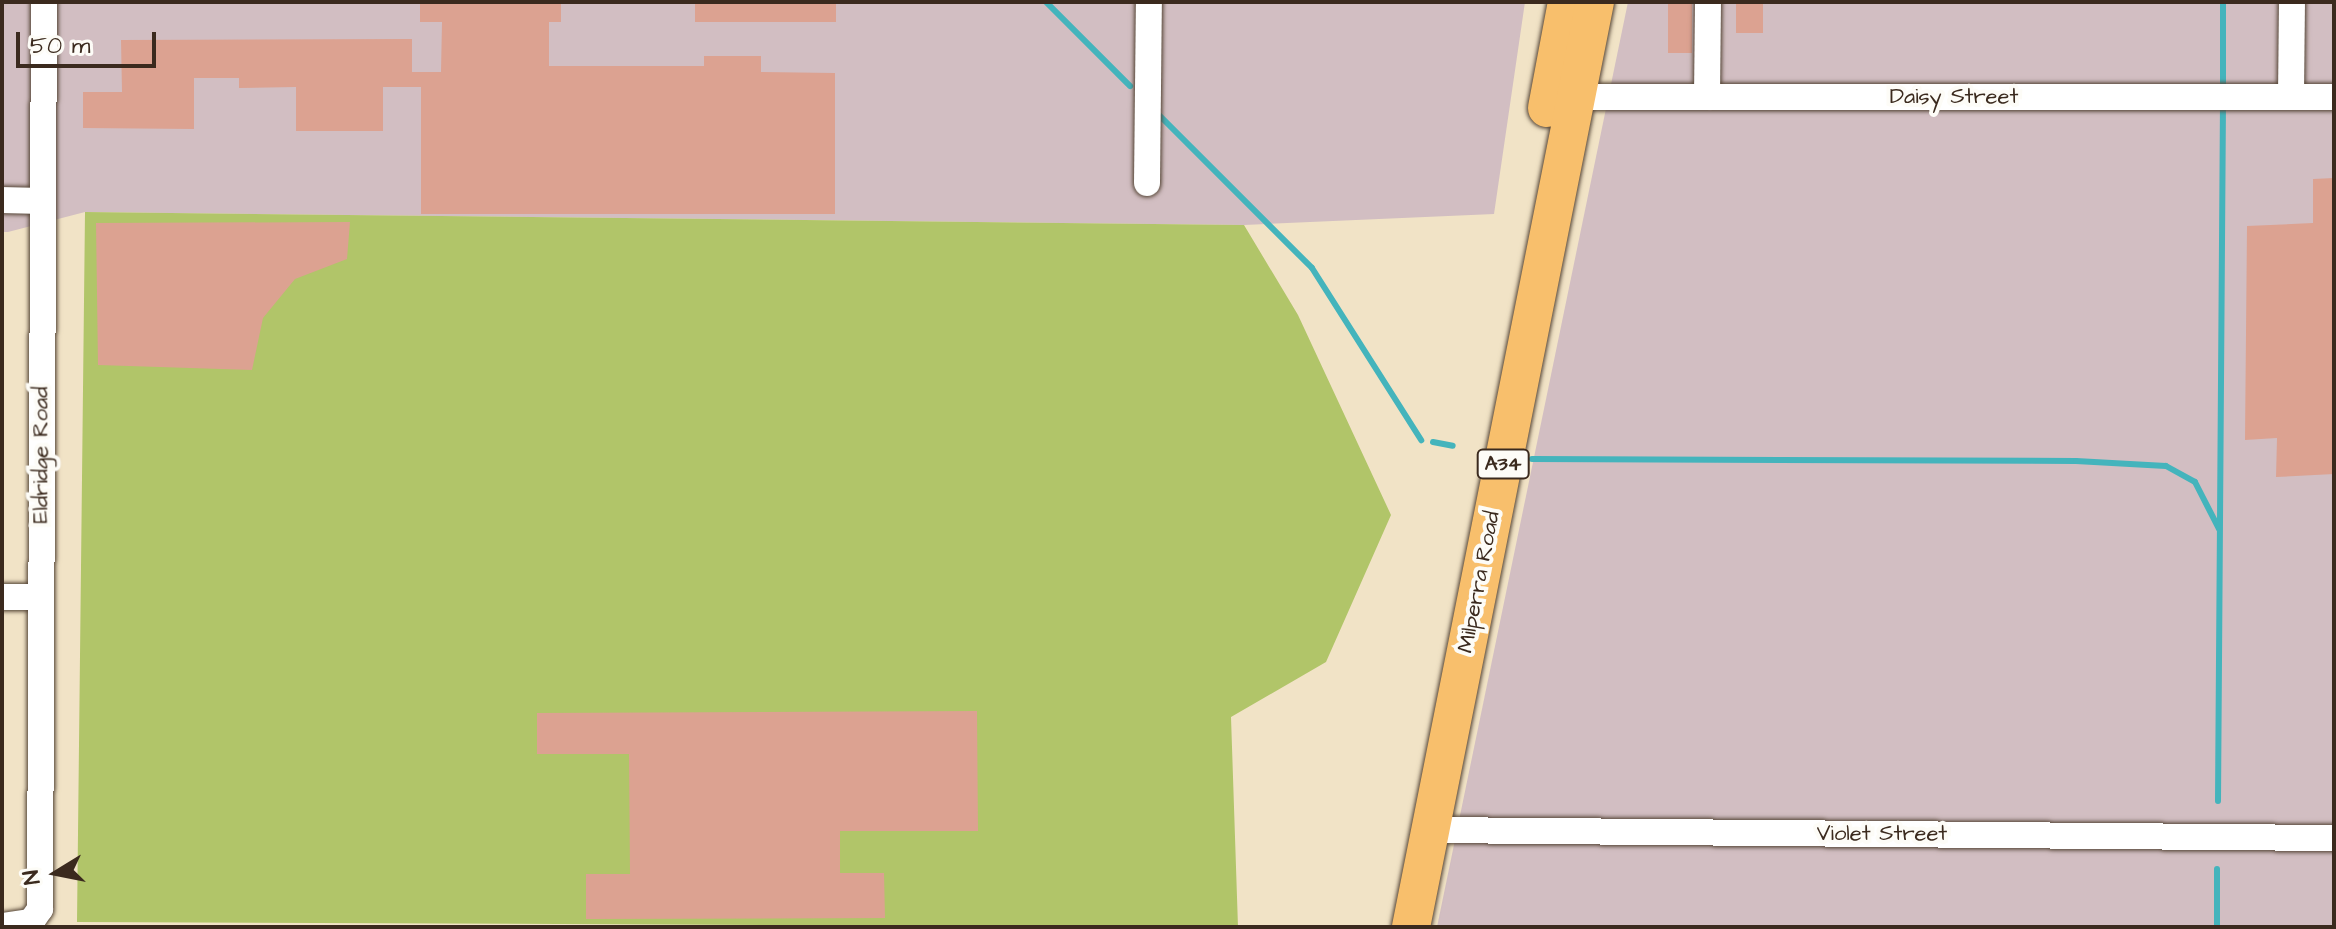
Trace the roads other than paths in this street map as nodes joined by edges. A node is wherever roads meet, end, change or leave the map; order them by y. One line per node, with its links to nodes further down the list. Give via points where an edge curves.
1 (44, 2): 13 (street, Eldridge Road)
2 (1149, 2): 11 (street)
3 (1567, 2): 20 (highway, Milperra Road / A34)
4 (1595, 2): 8 (highway, Milperra Road / A34)
5 (1708, 2): 9 (street)
6 (2292, 2): 7 (street)
7 (2291, 96): 9 (street, Daisy Street); 10 (street, Daisy Street)
8 (1575, 97): 9 (street, Daisy Street); 16 (highway, Milperra Road / A34)
9 (1707, 97)
10 (2334, 97)
11 (1147, 183)
12 (2, 200): 13 (street)
13 (42, 201): 15 (street, Eldridge Road)
14 (2, 597): 15 (street)
15 (40, 597): 18 (street, Eldridge Road)
16 (1431, 830): 17 (street, Violet Street); 21 (highway, Milperra Road / A34)
17 (2334, 838)
18 (45, 916): 19 (street)
19 (2, 926)
20 (1386, 927)
21 (1411, 927)

